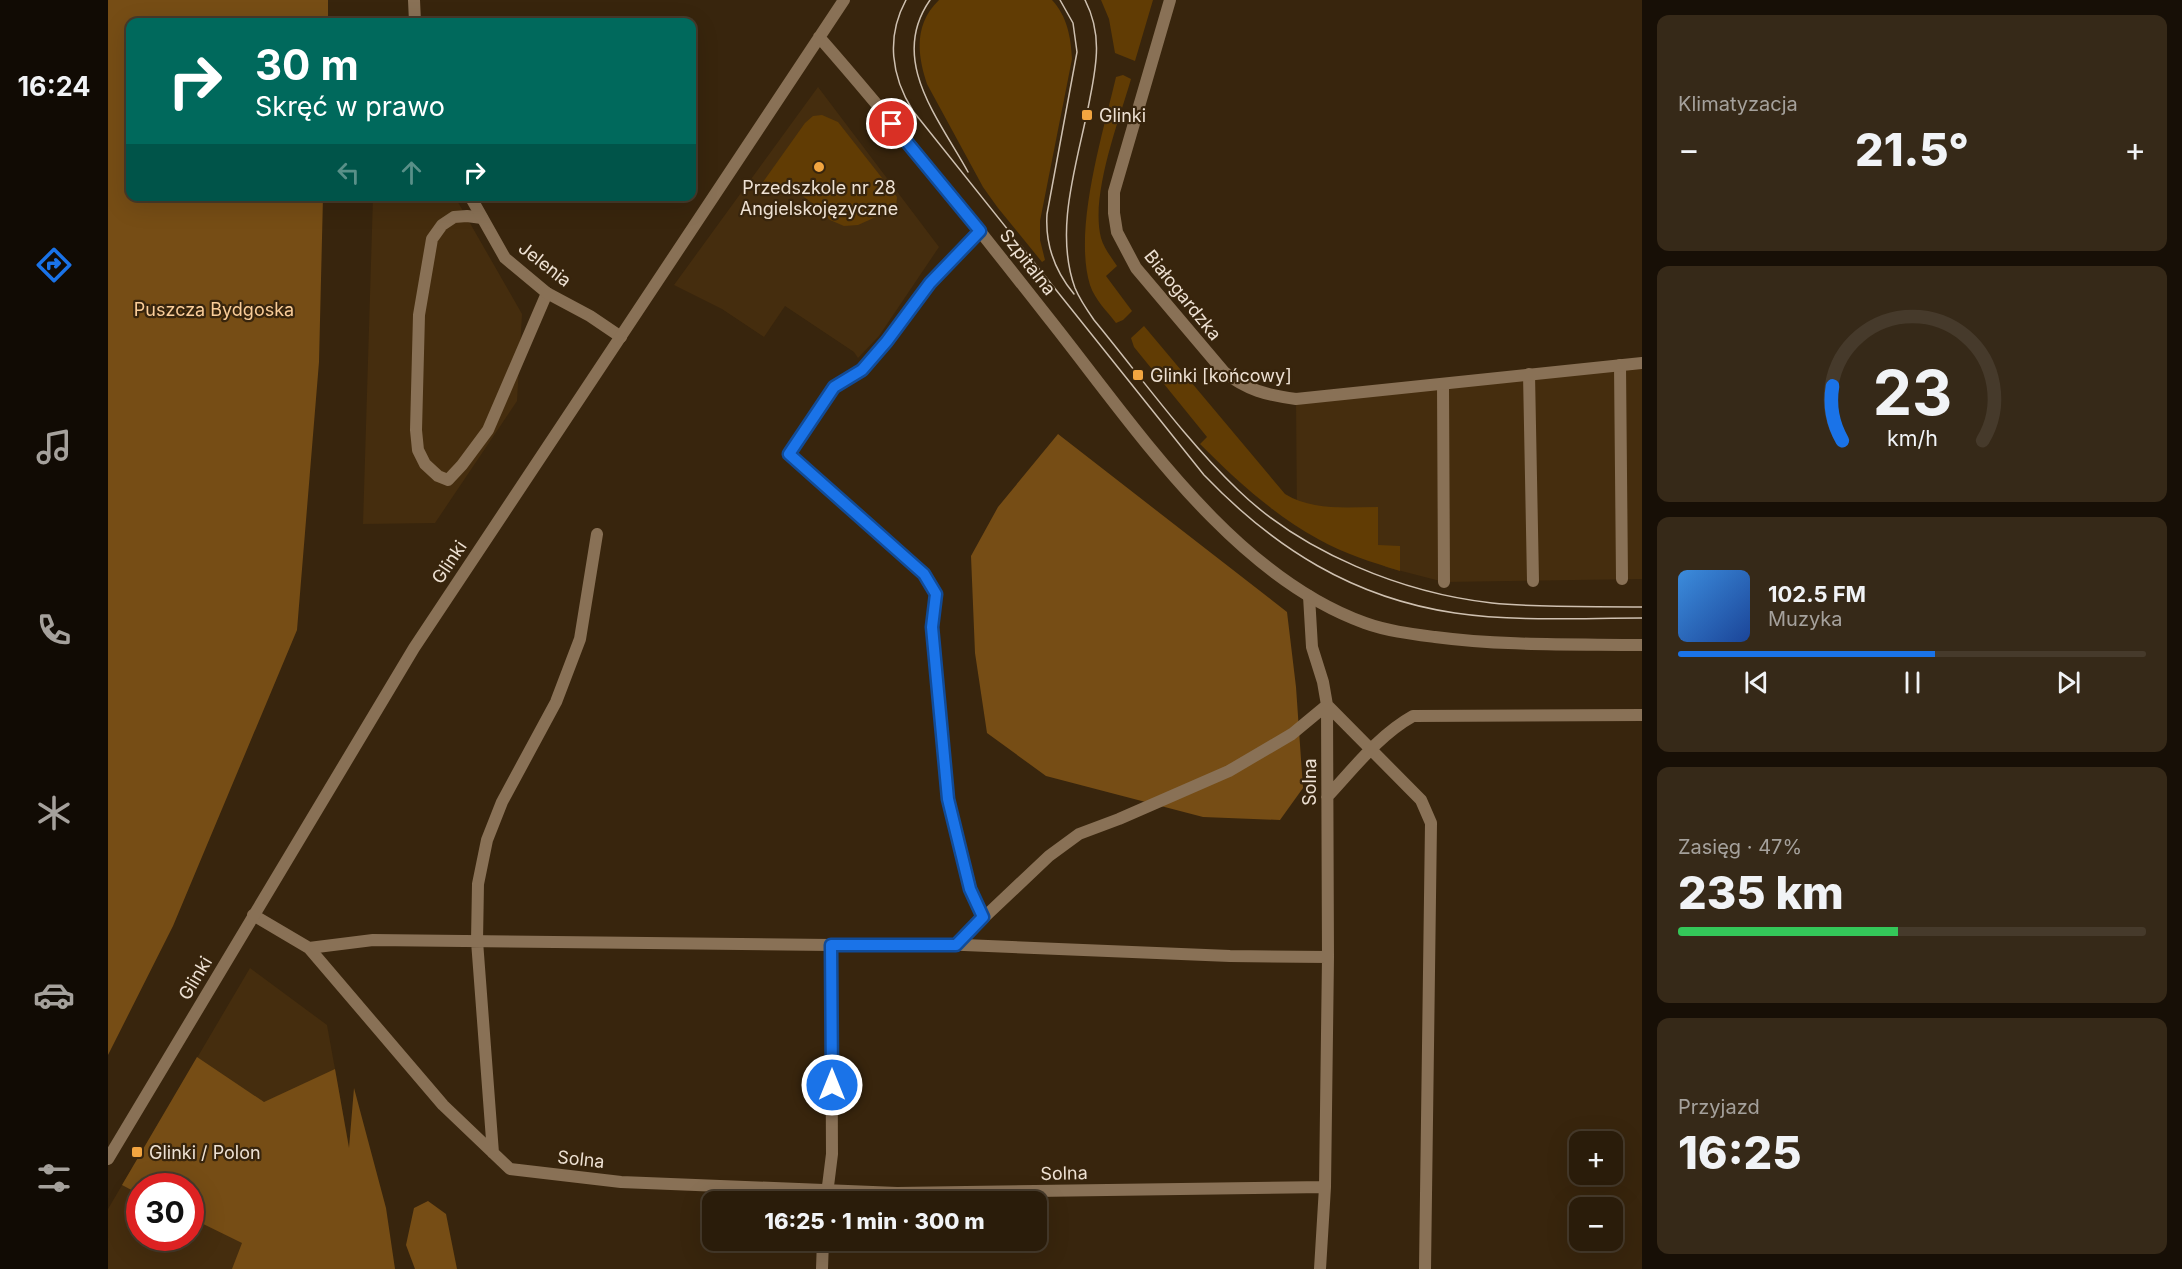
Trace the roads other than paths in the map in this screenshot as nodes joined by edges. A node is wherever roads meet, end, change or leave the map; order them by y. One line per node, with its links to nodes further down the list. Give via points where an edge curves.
1 (414, 0): 4 (street)
2 (844, 0): 5 (street, Glinki)
3 (1170, 0): 14 (street, Białogardzka, via 1114,192 1117,232 1136,268 1224,372 1256,391 1296,399)
4 (415, 18)
5 (819, 37): 8 (street, Szpitalna); 10 (street, Glinki)
6 (473, 201): 7 (street, Jelenia)
7 (482, 218): 9 (street, Jelenia, via 505,258); 9 (street, via 454,217 442,225 430,250 419,315 416,430 418,450 438,476 448,480 488,430)
8 (980, 231): 19 (street, Szpitalna, via 1200,505 1248,553); 26 (street, via 930,283 862,370 834,387 789,454 924,574 936,594 932,627 948,799 970,889)
9 (547, 293): 10 (street, Jelenia)
10 (621, 337): 25 (street, Glinki, via 414,648)
11 (1642, 363): 12 (street, Białogardzka)
12 (1620, 365): 13 (street, Białogardzka); 16 (street)
13 (1529, 374): 14 (street, Białogardzka); 17 (street)
14 (1443, 384): 18 (street)
15 (597, 534): 27 (street, via 580,639 556,702 502,802 487,840 478,884)
16 (1622, 579)
17 (1533, 581)
18 (1444, 582)
19 (1309, 596): 20 (street, Szpitalna, via 1366,624 1418,635 1492,642); 21 (street, Solna, via 1312,647)
20 (1642, 645)
21 (1327, 705): 23 (street); 24 (street, Solna); 26 (street, via 1292,734 1229,771 1079,834)
22 (1642, 715): 23 (street, via 1413,716)
23 (1371, 748): 24 (street); 41 (street, via 1421,800 1431,823)
24 (1327, 797): 31 (street, Solna)
25 (253, 915): 30 (street, Solna); 33 (street, Glinki)
26 (983, 917): 29 (street)
27 (477, 941): 28 (street); 30 (street, via 373,940); 32 (street)
28 (831, 945): 29 (street); 36 (street, via 832,1154)
29 (956, 945): 31 (street)
30 (309, 948): 32 (street, Solna, via 443,1105)
31 (1328, 957): 34 (street, Solna)
32 (493, 1153): 35 (street, Solna, via 510,1169)
33 (108, 1159)
34 (1325, 1188): 37 (street, Solna); 40 (street)
35 (753, 1191)
36 (827, 1191)
37 (1004, 1191)
38 (823, 1251): 39 (street)
39 (822, 1269)
40 (1320, 1269)
41 (1425, 1269)

